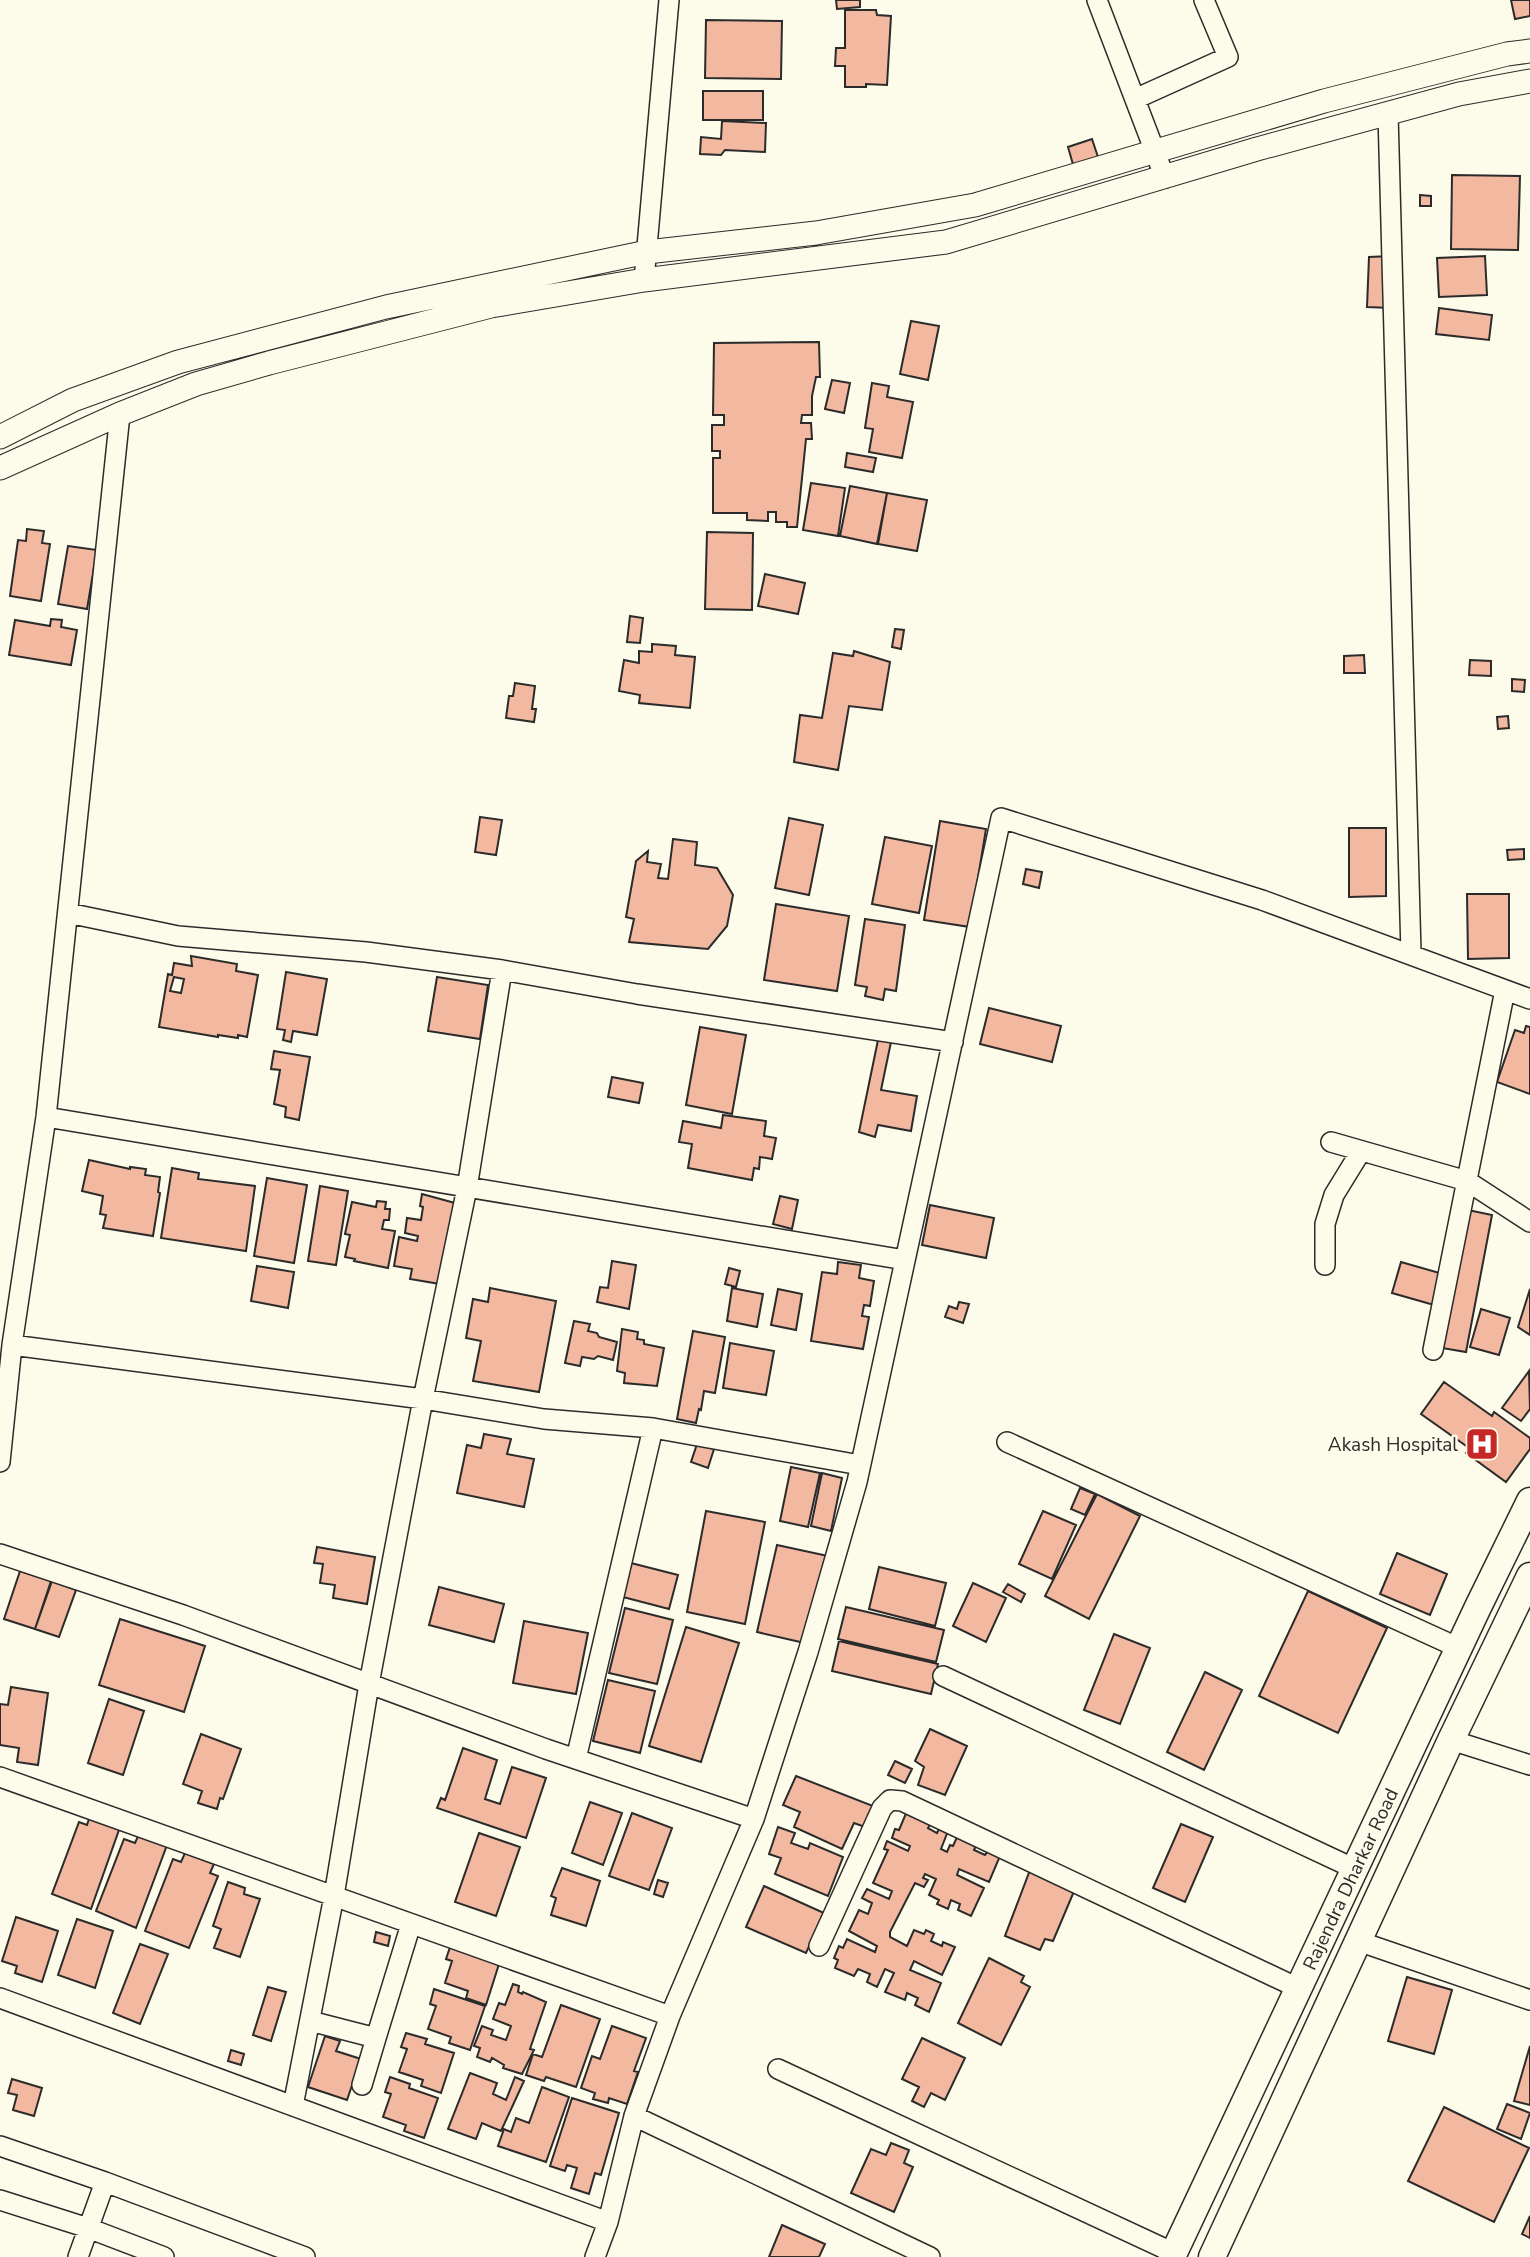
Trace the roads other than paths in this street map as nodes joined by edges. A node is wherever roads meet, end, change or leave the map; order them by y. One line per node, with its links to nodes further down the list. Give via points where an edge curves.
1 (669, 0): 13 (street)
2 (1097, 0): 7 (street)
3 (1204, 0): 7 (street, via 1228,57)
4 (1530, 51): 6 (street)
5 (1530, 81): 8 (street)
6 (1342, 96): 9 (street); 10 (street)
7 (1135, 99): 10 (street)
8 (1388, 114): 9 (street); 20 (street)
9 (1350, 124): 11 (street)
10 (1156, 152): 11 (street); 12 (street, via 975,205)
11 (1165, 178): 14 (street, via 946,242)
12 (830, 231): 13 (street); 14 (street)
13 (647, 252): 15 (street); 17 (street, via 386,307 178,362 73,400)
14 (835, 256): 15 (street)
15 (645, 280): 16 (street, via 478,309 196,384)
16 (120, 414): 18 (street); 19 (street)
17 (0, 437)
18 (0, 468)
19 (68, 913): 21 (street, via 178,936 366,952); 25 (street)
20 (1410, 953): 22 (street); 24 (street, via 1262,900 1002,818)
21 (502, 970): 24 (street); 29 (street)
22 (1505, 990): 23 (street); 28 (street)
23 (1530, 999)
24 (953, 1042): 31 (street)
25 (46, 1117): 29 (street); 33 (street)
26 (1331, 1142): 27 (street)
27 (1361, 1151): 28 (street); 32 (street, via 1334,1195 1325,1224)
28 (1467, 1181): 30 (street); 34 (street)
29 (467, 1188): 31 (street); 35 (street)
30 (1530, 1222)
31 (905, 1260): 39 (street)
32 (1325, 1265)
33 (12, 1345): 35 (street); 38 (street)
34 (1433, 1350)
35 (423, 1399): 36 (street, via 544,1419); 45 (street)
36 (653, 1428): 39 (street); 47 (street)
37 (1007, 1442): 43 (street)
38 (0, 1462)
39 (860, 1465): 50 (street, via 808,1652)
40 (1530, 1501): 43 (main road, Rajendra Dharkar Road)
41 (0, 1554): 45 (street)
42 (1530, 1576): 46 (main road, Rajendra Dharkar Road)
43 (1460, 1648): 51 (main road, Rajendra Dharkar Road)
44 (943, 1676): 51 (street)
45 (369, 1684): 47 (street); 52 (street)
46 (1451, 1740): 48 (street); 54 (main road, Rajendra Dharkar Road)
47 (576, 1759): 50 (street)
48 (1530, 1765)
49 (0, 1777): 52 (street)
50 (754, 1819): 59 (street)
51 (1355, 1869): 56 (main road, Rajendra Dharkar Road)
52 (334, 1896): 53 (street); 60 (street)
53 (411, 1924): 59 (street); 61 (street)
54 (1358, 1941): 58 (street); 77 (main road, Rajendra Dharkar Road)
55 (819, 1946): 56 (street, via 882,1808 890,1800 902,1801)
56 (1298, 1988): 71 (main road, Rajendra Dharkar Road)
57 (0, 1998): 64 (street)
58 (1530, 2000)
59 (670, 2016): 65 (street)
60 (310, 2021): 61 (street); 64 (street)
61 (376, 2038): 63 (street)
62 (778, 2069): 71 (street)
63 (362, 2085)
64 (293, 2106): 69 (street)
65 (634, 2116): 69 (street); 76 (street)
66 (0, 2146): 67 (street)
67 (105, 2182): 70 (street); 74 (street)
68 (0, 2200): 70 (street)
69 (608, 2222): 75 (street)
70 (88, 2228): 72 (street); 73 (street)
71 (1173, 2255)
72 (78, 2257)
73 (164, 2257)
74 (305, 2257)
75 (595, 2257)
76 (930, 2257)
77 (1212, 2257)

